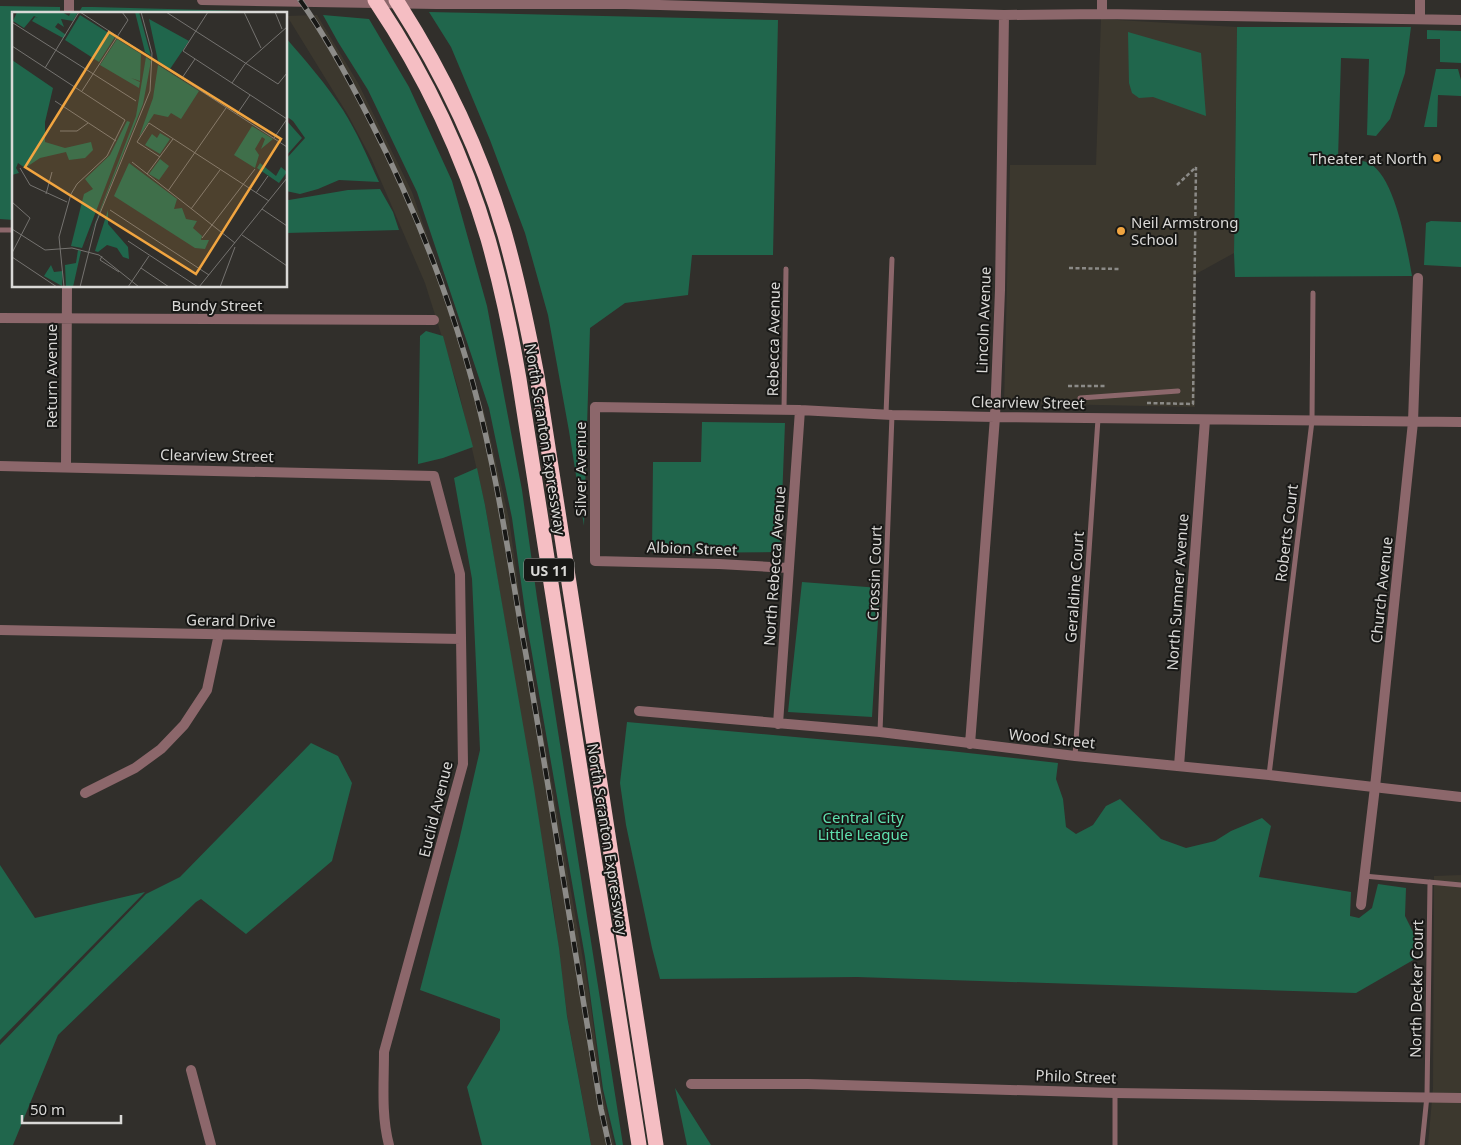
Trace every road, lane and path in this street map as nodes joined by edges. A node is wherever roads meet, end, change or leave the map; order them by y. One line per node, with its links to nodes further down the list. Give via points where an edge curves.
1 (202, 0): 6 (street, via 436,4)
2 (374, 0): 64 (highway, North Scranton Expressway / US 11, via 421,77 452,140 488,238 505,307 520,379)
3 (396, 0): 65 (highway, North Scranton Expressway / US 11, via 437,68 478,157 505,233 522,303 537,376)
4 (1102, 0): 7 (street)
5 (1420, 0): 9 (street)
6 (625, 2): 8 (street)
7 (1102, 14): 8 (street); 9 (street)
8 (1004, 16): 29 (street, Lincoln Avenue)
9 (1420, 19): 10 (street)
10 (1461, 20)
11 (1176, 185): 24 (path, via 1196,166 1193,404)
12 (892, 259): 28 (lane, Crossin Court)
13 (1068, 268): 15 (path)
14 (786, 269): 26 (lane, Rebecca Avenue)
15 (1120, 269)
16 (1418, 278): 33 (street, Church Avenue)
17 (67, 288): 20 (street, Return Avenue)
18 (1314, 293): 32 (lane, Roberts Court)
19 (0, 318): 20 (street, Bundy Street)
20 (66, 319): 21 (street, Bundy Street); 36 (street, Return Avenue)
21 (434, 320)
22 (1178, 391): 23 (lane)
23 (1080, 398)
24 (1146, 404)
25 (595, 407): 26 (street, Clearview Street); 38 (street, Silver Avenue)
26 (784, 410): 27 (street, Clearview Street)
27 (800, 410): 28 (street, Clearview Street); 39 (street, North Rebecca Avenue)
28 (889, 415): 29 (street, Clearview Street); 45 (lane, Crossin Court)
29 (995, 417): 30 (street, Clearview Street); 46 (street, Lincoln Avenue)
30 (1098, 419): 31 (street, Clearview Street); 47 (lane, Geraldine Court)
31 (1205, 420): 32 (street, Clearview Street); 48 (street, North Sumner Avenue)
32 (1312, 422): 33 (street, Clearview Street); 49 (lane, Roberts Court)
33 (1413, 422): 34 (street, Clearview Street); 50 (street, Church Avenue)
34 (1461, 422)
35 (0, 466): 36 (street, Clearview Street)
36 (66, 466): 37 (street, Clearview Street)
37 (434, 476): 42 (street, Euclid Avenue, via 460,574)
38 (595, 561): 39 (street, Albion Street)
39 (789, 568): 44 (street, North Rebecca Avenue)
40 (0, 630): 41 (street, Gerard Drive)
41 (219, 634): 42 (street, Gerard Drive); 51 (street, via 207,690 184,725 162,749 135,768)
42 (461, 639): 63 (street, Euclid Avenue, via 464,764 384,1052 384,1101)
43 (639, 711): 44 (street, Wood Street)
44 (778, 724): 45 (street, Wood Street)
45 (880, 732): 46 (street, Wood Street)
46 (970, 744): 47 (street, Wood Street)
47 (1075, 756): 48 (street, Wood Street)
48 (1179, 766): 49 (street, Wood Street)
49 (1269, 775): 50 (street, Wood Street)
50 (1375, 787): 52 (street, Wood Street); 53 (street, Church Avenue)
51 (85, 793)
52 (1461, 796)
53 (1364, 876): 54 (lane); 56 (street, Church Avenue)
54 (1430, 882): 55 (lane); 60 (lane, North Decker Court)
55 (1461, 885)
56 (1361, 905)
57 (191, 1070): 62 (street)
58 (691, 1084): 59 (street, Philo Street)
59 (1115, 1093): 60 (street, Philo Street); 66 (lane)
60 (1427, 1096): 61 (street, Philo Street); 67 (lane, North Decker Court)
61 (1461, 1098)
62 (211, 1145)
63 (389, 1145)
64 (638, 1145)
65 (656, 1145)
66 (1115, 1145)
67 (1422, 1145)

